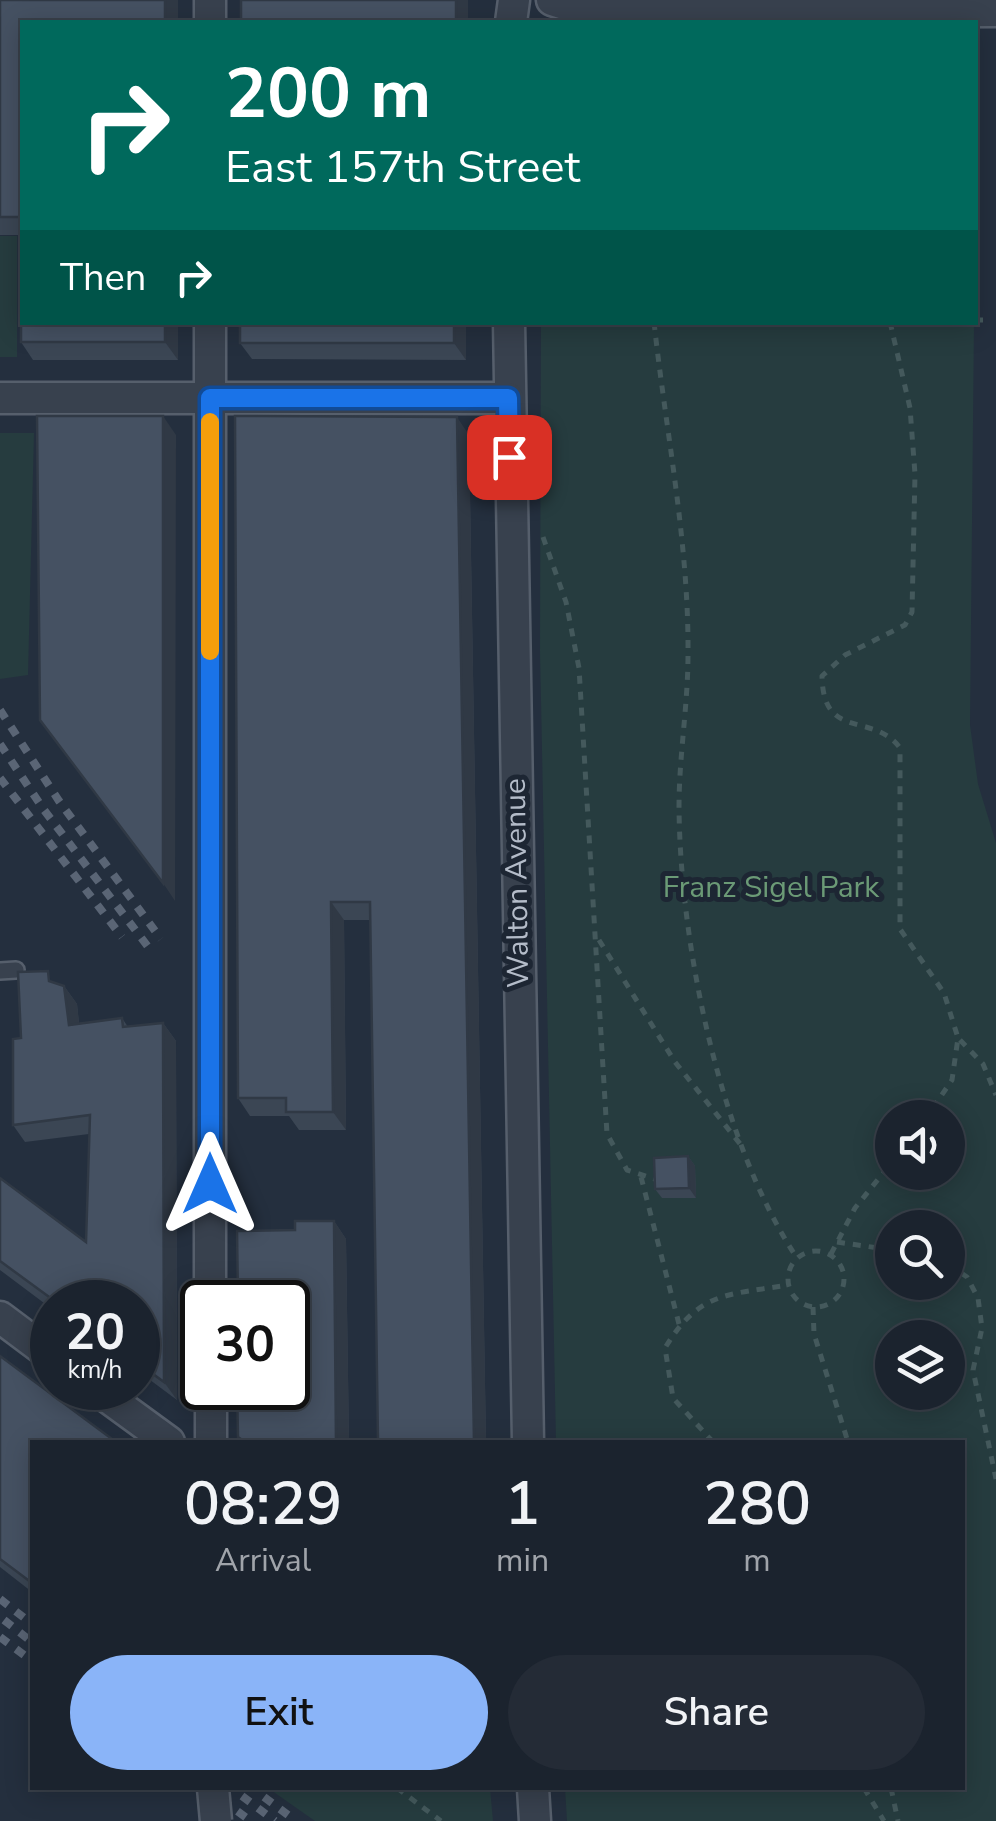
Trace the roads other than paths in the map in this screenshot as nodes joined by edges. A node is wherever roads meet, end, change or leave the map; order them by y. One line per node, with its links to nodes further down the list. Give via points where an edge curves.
1 (552, 0): 2 (street, via 592,13)
2 (996, 12)
3 (210, 325): 6 (street)
4 (509, 325): 7 (street, Walton Avenue)
5 (0, 398): 6 (street)
6 (210, 398): 7 (street); 8 (street)
7 (508, 398): 15 (street, Walton Avenue)
8 (210, 1280)
9 (0, 1317): 10 (street)
10 (30, 1340)
11 (125, 1410): 13 (street)
12 (210, 1410): 14 (street)
13 (166, 1440)
14 (210, 1440)
15 (528, 1440)
16 (213, 1790): 18 (street, bridge)
17 (533, 1790): 19 (street)
18 (216, 1821)
19 (535, 1821)

